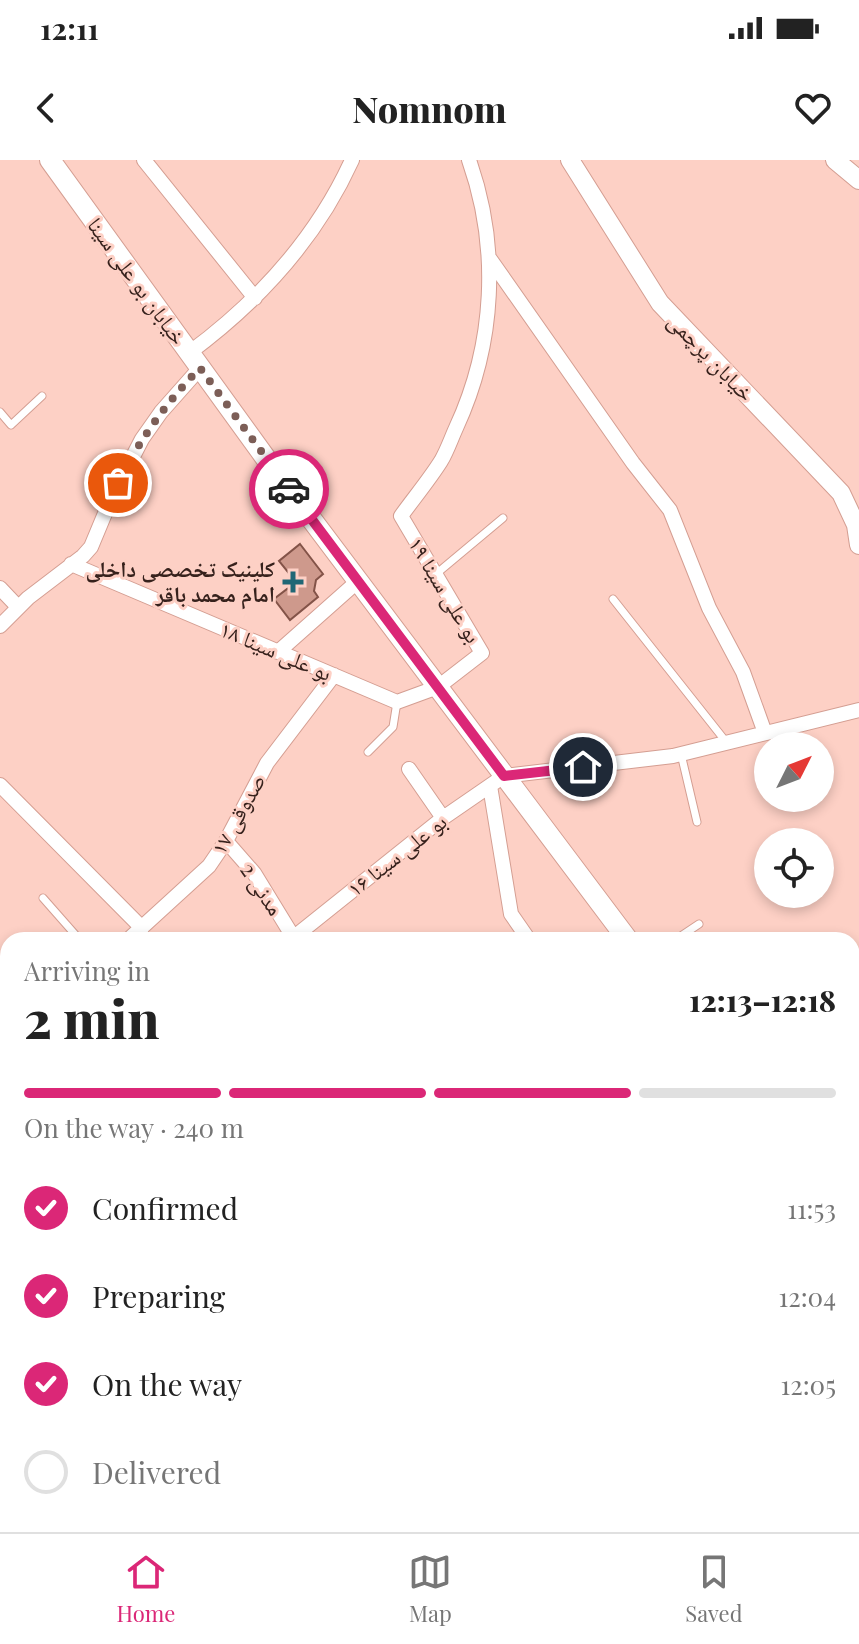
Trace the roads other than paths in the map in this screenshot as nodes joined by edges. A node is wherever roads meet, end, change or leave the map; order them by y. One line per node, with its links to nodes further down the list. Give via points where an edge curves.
1 (50, 160): 10 (main road, خیابان بو علی سینا)
2 (144, 160): 9 (street)
3 (352, 160): 9 (street, via 306,238)
4 (469, 160): 8 (street, بو علی سینا ۱۹)
5 (570, 160): 14 (street, خیابان پرچمی, via 660,303 841,493)
6 (835, 160): 7 (street)
7 (859, 180)
8 (490, 259): 16 (street, بو علی سینا ۱۹, via 487,328 471,396 442,459 401,516); 27 (street, via 670,510)
9 (255, 298): 10 (street)
10 (195, 360): 15 (street, via 142,439 91,547); 17 (main road, خیابان بو علی سینا)
11 (42, 396): 12 (lane, via 11,425)
12 (1, 417)
13 (503, 518): 16 (lane)
14 (859, 545)
15 (71, 564): 20 (street); 22 (street, بو علی سینا ۱۸)
16 (436, 574): 24 (street, بو علی سینا ۱۹, via 482,653)
17 (358, 581): 22 (street); 24 (main road, خیابان بو علی سینا)
18 (0, 588): 20 (street)
19 (613, 599): 30 (lane)
20 (18, 607): 21 (street)
21 (0, 626)
22 (278, 652): 23 (street, بو علی سینا ۱۸)
23 (334, 675): 25 (street, بو علی سینا ۱۸); 38 (street, صدوقی ۱۷, via 267,763)
24 (438, 687): 25 (street); 34 (main road, خیابان بو علی سینا)
25 (397, 702): 31 (lane, via 393,727)
26 (859, 710): 28 (street)
27 (765, 732)
28 (769, 732)
29 (754, 736): 30 (street)
30 (727, 743): 32 (street)
31 (368, 752)
32 (681, 754): 34 (street); 37 (lane)
33 (409, 769): 36 (street)
34 (497, 781): 36 (street, بو علی سینا ۱۶); 46 (street, via 511,914); 47 (main road, خیابان بو علی سینا)
35 (0, 785): 41 (street)
36 (443, 818): 45 (street, بو علی سینا ۱۶)
37 (697, 822)
38 (226, 841): 41 (street, صدوقی ۱۷, via 209,866); 44 (street, مدنی 2, via 254,873)
39 (43, 898): 42 (lane)
40 (699, 924): 48 (lane)
41 (142, 928): 43 (street, صدوقی ۱۷)
42 (73, 932)
43 (137, 932)
44 (290, 932)
45 (303, 932)
46 (523, 932)
47 (621, 932)
48 (687, 932)

